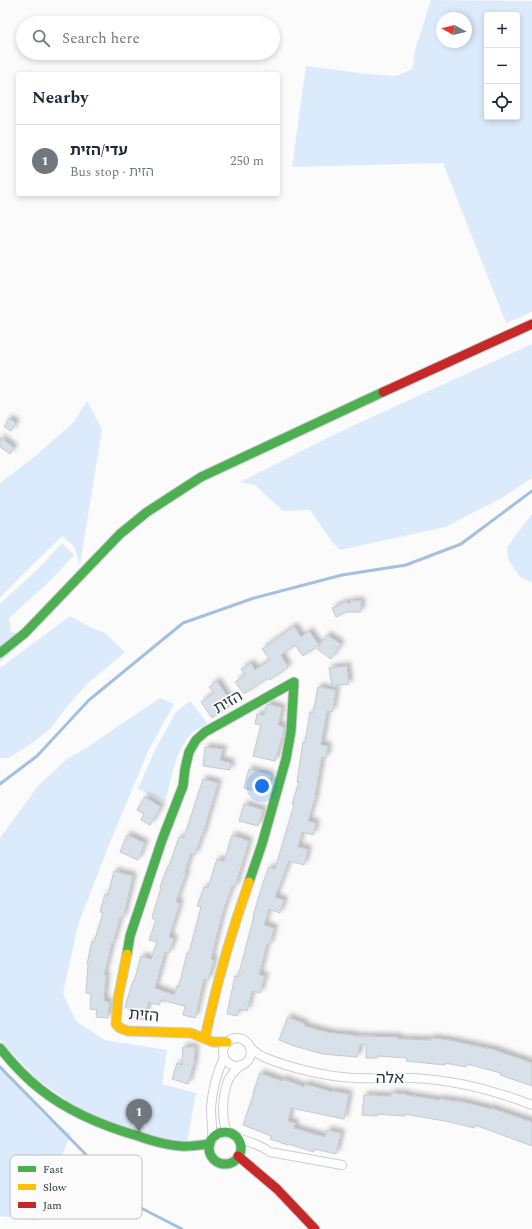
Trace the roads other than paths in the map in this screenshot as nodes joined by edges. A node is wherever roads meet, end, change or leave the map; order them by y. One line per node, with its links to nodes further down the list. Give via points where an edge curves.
1 (532, 324): 2 (street, via 201,477 147,512 120,534 26,634)
2 (0, 653)
3 (205, 1038): 3 (street, הזית, via 191,1033 128,1031 116,1024 118,998 130,936 183,786 189,752 196,740 294,682 286,759 262,844 226,954); 4 (street, הזית, via 213,1042)
4 (227, 1042): 6 (street, via 240,1039); 7 (street, via 223,1049)
5 (0, 1048): 11 (street, via 29,1080 50,1097 94,1122 123,1133 180,1146)
6 (250, 1048): 8 (street, via 251,1053 247,1061); 9 (street, אלה, via 272,1060 332,1076 436,1080 481,1088)
7 (224, 1057): 8 (street, via 228,1064); 11 (street, via 218,1071 211,1106)
8 (240, 1066): 10 (street, via 228,1080 223,1107 225,1129)
9 (532, 1105)
10 (233, 1135): 11 (street, via 220,1133); 12 (street, via 240,1147); 13 (street, via 254,1142 270,1152)
11 (210, 1142): 12 (street, via 210,1154 217,1161 231,1162)
12 (238, 1156): 14 (street, via 277,1189)
13 (342, 1165)
14 (315, 1229)

